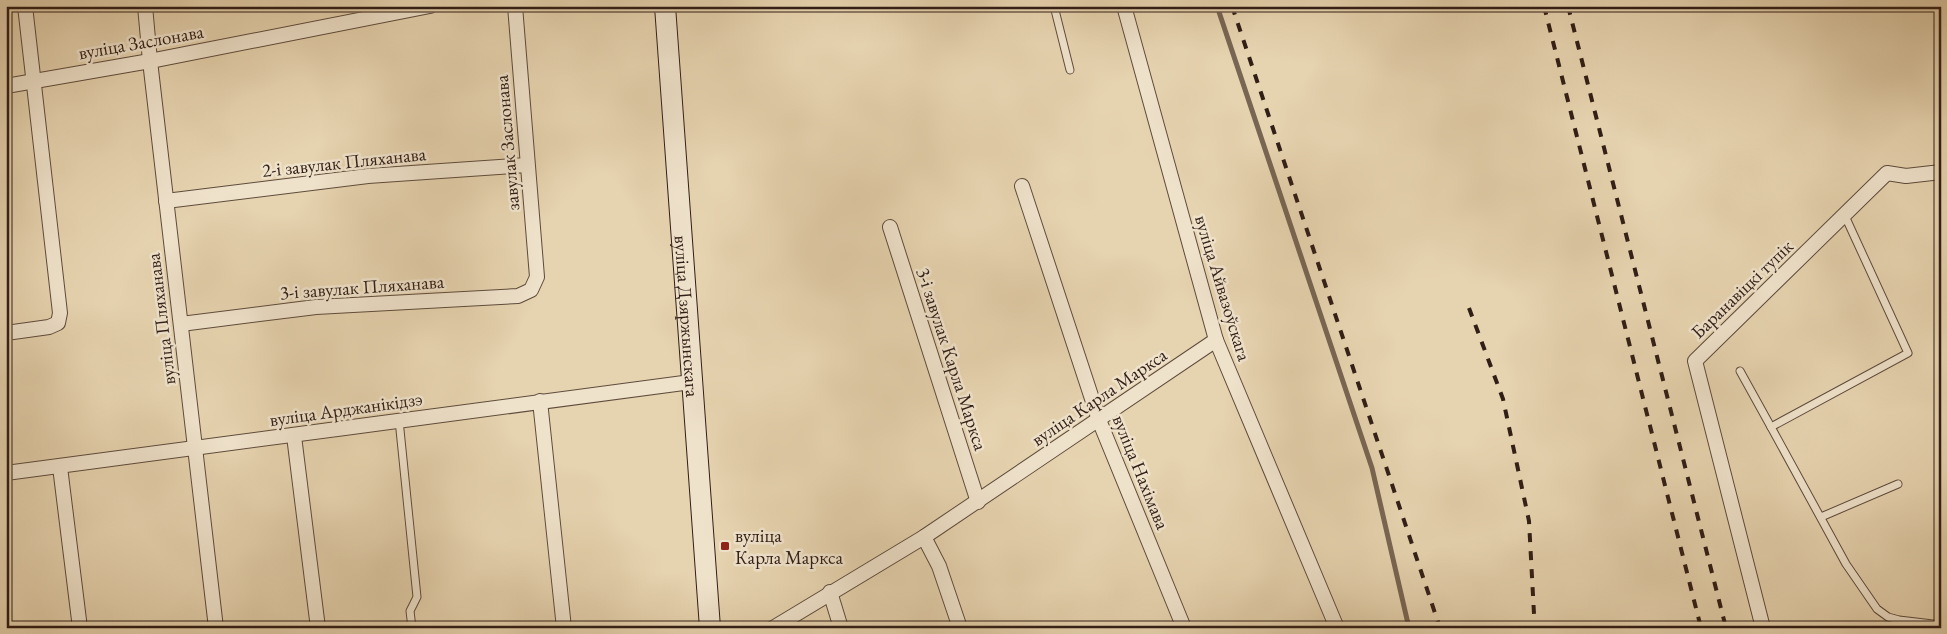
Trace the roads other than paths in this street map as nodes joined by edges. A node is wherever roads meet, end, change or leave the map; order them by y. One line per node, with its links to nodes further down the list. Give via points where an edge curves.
1 (25, 6): 10 (street)
2 (145, 6): 8 (street, вуліца Пляханава)
3 (430, 6): 8 (street, вуліца Заслонава)
4 (515, 6): 12 (street, завулак Заслонава)
5 (665, 6): 23 (street, вуліца Дзяржынскага)
6 (1054, 6): 9 (lane)
7 (1124, 6): 21 (street, вуліца Айвазоўскага)
8 (150, 60): 10 (street, вуліца Заслонава); 15 (street, вуліца Пляханава)
9 (1070, 70)
10 (33, 81): 11 (street, вуліца Заслонава); 20 (street, via 60,312 58,323 49,327)
11 (6, 86)
12 (527, 165): 15 (street, 2-і завулак Пляханава, via 368,176); 18 (street, завулак Заслонава)
13 (1941, 172): 16 (street, Баранавіцкі тупік, via 1906,176 1888,173)
14 (1022, 186): 26 (street, вуліца Нахімава)
15 (166, 201): 19 (street, вуліца Пляханава)
16 (1845, 216): 27 (lane, via 1908,353); 49 (street, Баранавіцкі тупік, via 1695,362)
17 (890, 227): 33 (street, 3-і завулак Карла Маркса)
18 (537, 277): 19 (street, 3-і завулак Пляханава, via 531,290 518,296 316,307)
19 (181, 324): 29 (street, вуліца Пляханава)
20 (6, 333)
21 (1216, 340): 26 (street, вуліца Карла Маркса); 48 (street, вуліца Айвазоўскага)
22 (1740, 371): 27 (lane)
23 (691, 382): 24 (street, вуліца Арджанікідзэ); 43 (street, вуліца Дзяржынскага)
24 (540, 401): 25 (street, вуліца Арджанікідзэ); 42 (street)
25 (399, 420): 28 (street, вуліца Арджанікідзэ); 41 (lane, via 417,597 410,611)
26 (1099, 420): 33 (street, вуліца Карла Маркса); 47 (street, вуліца Нахімава)
27 (1771, 427): 34 (lane)
28 (294, 436): 29 (street, вуліца Арджанікідзэ); 40 (street)
29 (195, 450): 30 (street, вуліца Арджанікідзэ); 39 (street, вуліца Пляханава)
30 (60, 467): 31 (street, вуліца Арджанікідзэ); 38 (street)
31 (6, 473)
32 (1898, 484): 34 (lane)
33 (978, 502): 35 (street, вуліца Карла Маркса)
34 (1821, 517): 37 (lane, via 1846,564 1877,609 1899,620)
35 (924, 537): 36 (street, вуліца Карла Маркса); 46 (street, via 939,566)
36 (830, 592): 44 (street, вуліца Карла Маркса); 45 (street)
37 (1941, 625)
38 (80, 628)
39 (216, 628)
40 (318, 628)
41 (412, 628)
42 (564, 628)
43 (710, 628)
44 (773, 628)
45 (841, 628)
46 (960, 628)
47 (1184, 628)
48 (1337, 628)
49 (1763, 628)

